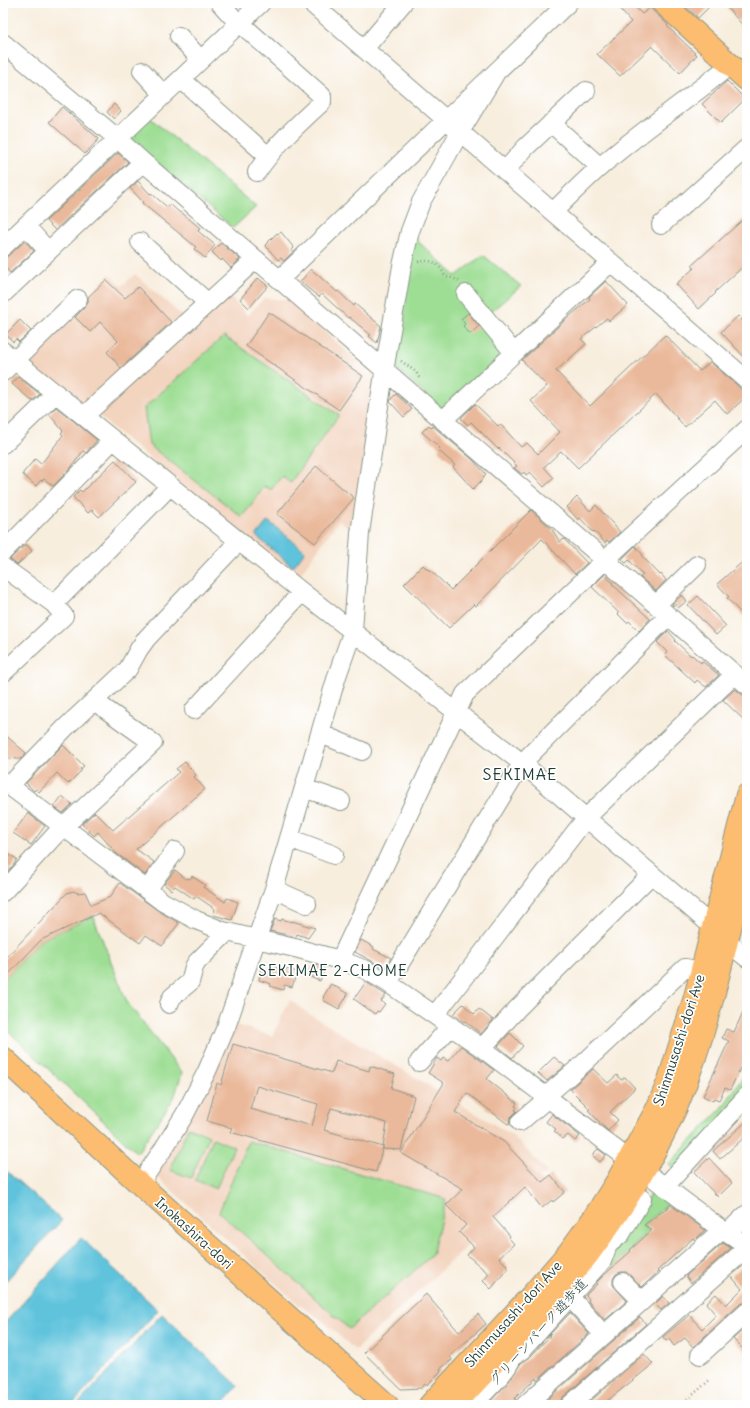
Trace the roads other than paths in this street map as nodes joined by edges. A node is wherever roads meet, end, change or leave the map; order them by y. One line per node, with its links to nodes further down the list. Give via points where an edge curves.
1 (220, 3): 7 (street)
2 (261, 3): 7 (street)
3 (311, 3): 10 (street)
4 (403, 3): 10 (street)
5 (568, 3): 14 (street)
6 (663, 3): 12 (main road)
7 (239, 24): 11 (street); 24 (street, via 322,96 322,102 290,131)
8 (179, 36): 11 (street)
9 (3, 43): 22 (street)
10 (364, 49): 19 (street)
11 (201, 60): 15 (street)
12 (730, 65): 16 (main road); 26 (street)
13 (142, 71): 18 (street)
14 (495, 74): 19 (street); 21 (street)
15 (181, 79): 18 (street); 24 (street)
16 (747, 80)
17 (586, 91): 20 (street)
18 (164, 96): 22 (street)
19 (446, 120): 21 (street); 37 (street)
20 (551, 123): 26 (street); 27 (street)
21 (460, 132): 27 (street); 44 (street, via 421,202 410,231)
22 (118, 138): 25 (street); 31 (street)
23 (747, 148): 30 (street)
24 (268, 156): 28 (street)
25 (143, 162): 34 (street); 35 (street)
26 (600, 167): 29 (street)
27 (505, 171): 29 (street)
28 (257, 172)
29 (553, 212): 36 (street)
30 (661, 225)
31 (26, 226): 33 (street); 34 (street)
32 (139, 243): 41 (street)
33 (3, 247)
34 (48, 251): 38 (street)
35 (256, 259): 37 (street); 41 (street)
36 (611, 262): 42 (street); 45 (street)
37 (280, 279): 44 (street)
38 (3, 294)
39 (466, 294): 42 (street)
40 (78, 299): 43 (street)
41 (208, 303): 47 (street)
42 (514, 353): 48 (street)
43 (7, 361): 46 (street)
44 (384, 370): 48 (street); 61 (street, via 360,533)
45 (747, 380)
46 (56, 393): 47 (street); 51 (street)
47 (84, 416): 50 (street)
48 (443, 420): 55 (street)
49 (747, 428): 55 (street)
50 (113, 440): 52 (street); 54 (street)
51 (3, 444)
52 (170, 486): 53 (street); 59 (street)
53 (239, 542): 58 (street); 64 (street, via 146,638 128,669)
54 (3, 552)
55 (605, 560): 60 (street); 66 (street, via 465,694)
56 (697, 565): 60 (street)
57 (3, 567): 59 (street)
58 (302, 592): 61 (street); 65 (street)
59 (54, 604): 62 (street, via 64,616)
60 (662, 610): 63 (street); 69 (street)
61 (353, 630): 66 (street); 67 (street)
62 (3, 673)
63 (741, 680): 74 (street)
64 (94, 701): 70 (street); 75 (street, via 153,743)
65 (194, 710)
66 (456, 712): 69 (street); 89 (street)
67 (320, 734): 68 (street); 71 (street)
68 (362, 751)
69 (522, 763): 74 (street); 91 (street)
70 (6, 784): 75 (street)
71 (304, 788): 73 (street); 76 (street)
72 (747, 795): 86 (main road, Shinmusashi-dori Ave)
73 (341, 802)
74 (586, 818): 80 (street); 93 (street)
75 (64, 827): 82 (street); 83 (street)
76 (289, 838): 78 (street); 81 (street)
77 (175, 851): 82 (street)
78 (334, 856)
79 (747, 859): 86 (main road, Shinmusashi-dori Ave)
80 (651, 875): 86 (street); 95 (street, via 559,965)
81 (274, 889): 84 (street); 87 (street)
82 (147, 890): 85 (street, via 196,920)
83 (3, 892)
84 (307, 904)
85 (227, 932): 87 (street); 92 (street, via 197,962 190,982 172,997)
86 (719, 934): 88 (street); 101 (main road, Shinmusashi-dori Ave)
87 (256, 939): 89 (street); 103 (street, via 226,1027 207,1071 147,1173)
88 (747, 958)
89 (340, 960): 91 (street, via 366,970)
90 (691, 969): 99 (street, via 685,968)
91 (388, 983): 93 (street)
92 (169, 1004)
93 (435, 1015): 94 (street)
94 (451, 1026): 95 (street); 97 (street)
95 (482, 1048): 99 (street)
96 (3, 1058): 103 (main road, Inokashira-dori)
97 (419, 1062)
98 (747, 1096): 102 (street)
99 (547, 1097): 100 (street); 101 (street)
100 (520, 1122)
101 (637, 1165): 106 (street); 116 (main road, Shinmusashi-dori Ave, via 569,1252); 117 (main road, Shinmusashi-dori Ave, via 612,1220 577,1268)
102 (670, 1181)
103 (142, 1186): 115 (main road, Inokashira-dori)
104 (642, 1198): 109 (street, グリーンパーク遊歩道, via 621,1234 608,1245 602,1261)
105 (747, 1214): 106 (street)
106 (725, 1231): 107 (street); 110 (street)
107 (747, 1247): 119 (street)
108 (623, 1282): 110 (street)
109 (569, 1296): 112 (street); 118 (street, グリーンパーク遊歩道, via 521,1351 511,1358 506,1369)
110 (642, 1301): 112 (street)
111 (747, 1312): 113 (street)
112 (604, 1335): 114 (street)
113 (700, 1356)
114 (529, 1404)
115 (387, 1405)
116 (430, 1405)
117 (454, 1405)
118 (472, 1405)
119 (570, 1405)

